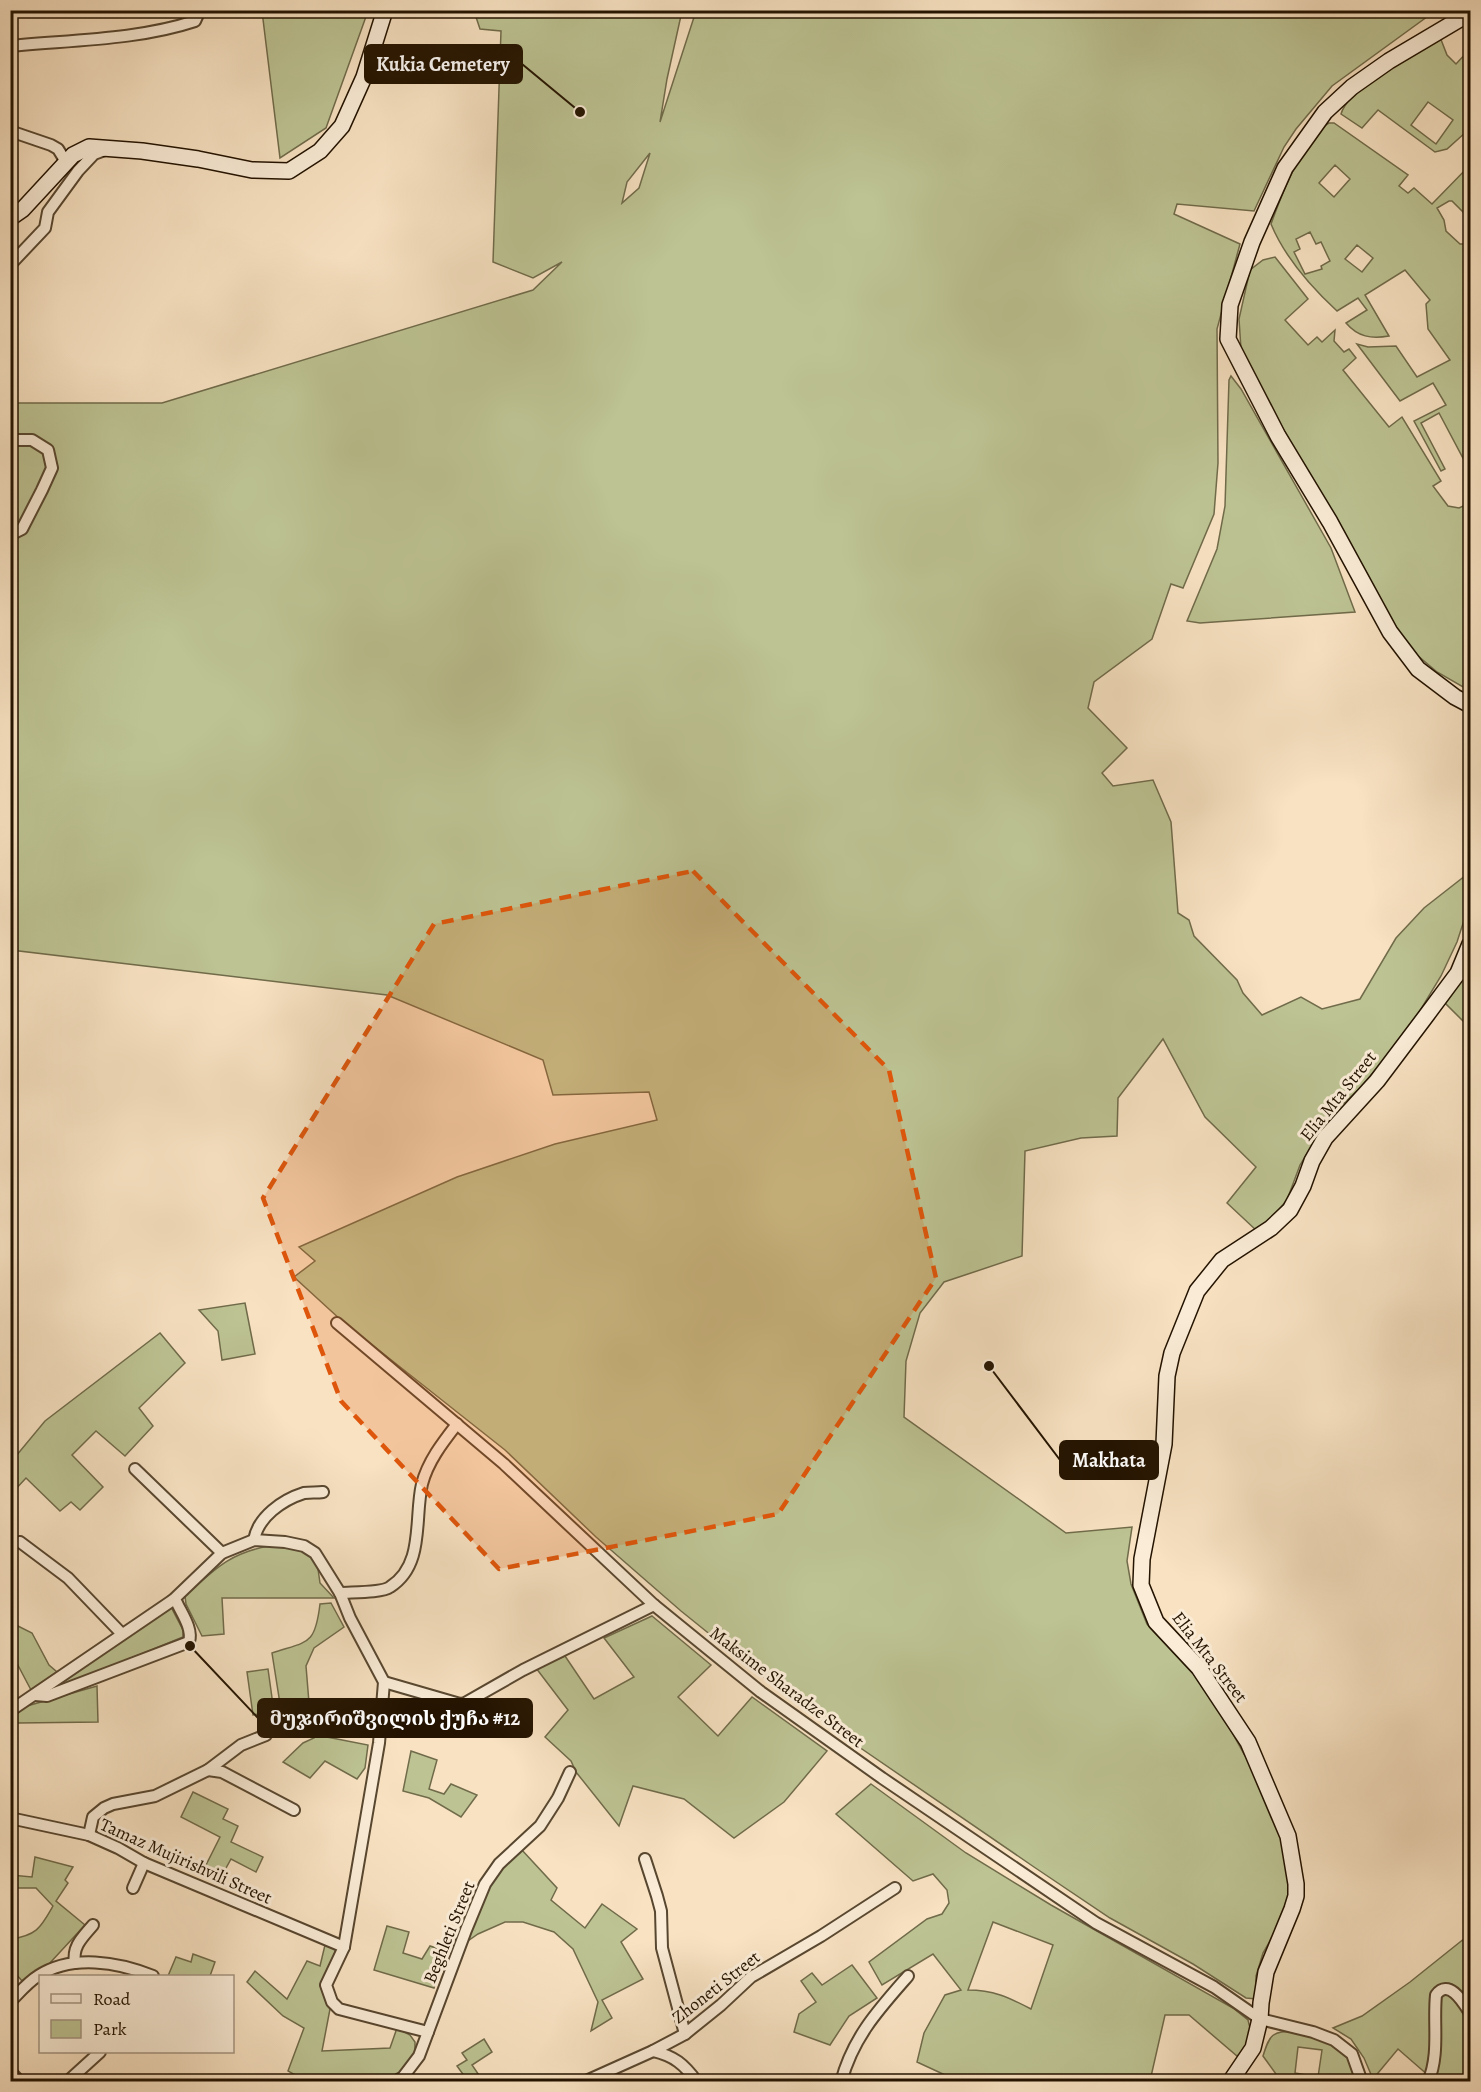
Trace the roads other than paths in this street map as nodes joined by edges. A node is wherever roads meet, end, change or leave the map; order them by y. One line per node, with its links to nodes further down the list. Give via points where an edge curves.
1 (200, 10): 4 (street, via 195,21 178,27)
2 (386, 10): 6 (street, via 364,77 342,126 320,151 289,171 252,170 114,147 89,147 73,155)
3 (1470, 13): 11 (street, via 1389,61 1325,112 1285,168 1249,251 1230,305 1228,339 1278,436 1390,632 1418,669)
4 (10, 46)
5 (10, 131): 6 (street, via 58,149)
6 (72, 167): 7 (street); 8 (street, via 48,212 45,228)
7 (10, 218)
8 (10, 265)
9 (10, 440): 10 (street, via 32,440 48,450 52,468 22,529)
10 (10, 535)
11 (1470, 705)
12 (1470, 944): 46 (street, Elia Mta Street, via 1458,973 1433,1007 1377,1081 1325,1138 1290,1210 1271,1228 1222,1260 1197,1291 1172,1353 1167,1377 1164,1444 1142,1559 1141,1585 1156,1622 1199,1668 1248,1742 1288,1836 1294,1863 1296,1896 1266,1972)
13 (337, 1323): 14 (street, Maksime Sharadze Street)
14 (457, 1424): 20 (street, via 431,1461 422,1485 416,1548 405,1575 389,1589); 22 (street, Maksime Sharadze Street)
15 (135, 1469): 19 (street)
16 (323, 1492): 17 (street, via 305,1493 273,1510 262,1519)
17 (254, 1540): 19 (street); 20 (street, via 304,1546 315,1553)
18 (20, 1542): 23 (street, via 68,1578)
19 (222, 1553): 21 (street)
20 (340, 1593): 24 (street)
21 (173, 1600): 23 (street); 25 (street, via 189,1629 189,1642 47,1696)
22 (654, 1605): 24 (street, via 465,1703); 46 (street, Maksime Sharadze Street, via 761,1692 882,1778 1096,1923 1214,1987)
23 (122, 1634): 25 (street)
24 (384, 1682): 38 (street, via 379,1743)
25 (35, 1695): 26 (street)
26 (10, 1711)
27 (266, 1736): 28 (street, via 241,1745)
28 (208, 1770): 30 (street, via 222,1772); 32 (street, via 156,1796 104,1808 93,1817)
29 (570, 1772): 47 (street, Beghleti Street, via 540,1826 499,1864 485,1884)
30 (294, 1810)
31 (10, 1818): 32 (street, Tamaz Mujirishvili Street)
32 (89, 1835): 34 (street, Tamaz Mujirishvili Street)
33 (645, 1859): 48 (street, via 661,1911 662,1948)
34 (144, 1863): 35 (street); 38 (street, Tamaz Mujirishvili Street)
35 (133, 1888)
36 (895, 1888): 48 (street, Zhoneti Street, via 751,1977)
37 (93, 1925): 39 (street, via 77,1944)
38 (344, 1947): 47 (street, via 326,1985 332,2002 339,2008)
39 (75, 1963): 40 (street); 41 (street, via 100,1963)
40 (40, 1975)
41 (145, 1975)
42 (39, 1976): 44 (street)
43 (908, 1976): 57 (street, via 868,2022 852,2049)
44 (10, 2002)
45 (1470, 2013): 60 (street, via 1453,1991 1446,1988 1436,1995 1436,2044)
46 (1260, 2019): 58 (street, Elia Mta Street, via 1253,2048); 59 (street, via 1334,2040 1352,2054)
47 (428, 2032): 54 (street, Beghleti Street, via 419,2055 404,2076)
48 (685, 2034): 49 (street, Zhoneti Street)
49 (653, 2051): 55 (street, Zhoneti Street); 56 (street, via 686,2067)
50 (99, 2053): 53 (street)
51 (10, 2071): 52 (street)
52 (20, 2082)
53 (67, 2082)
54 (394, 2082)
55 (584, 2082)
56 (696, 2082)
57 (841, 2082)
58 (1230, 2082)
59 (1362, 2082)
60 (1428, 2082)

